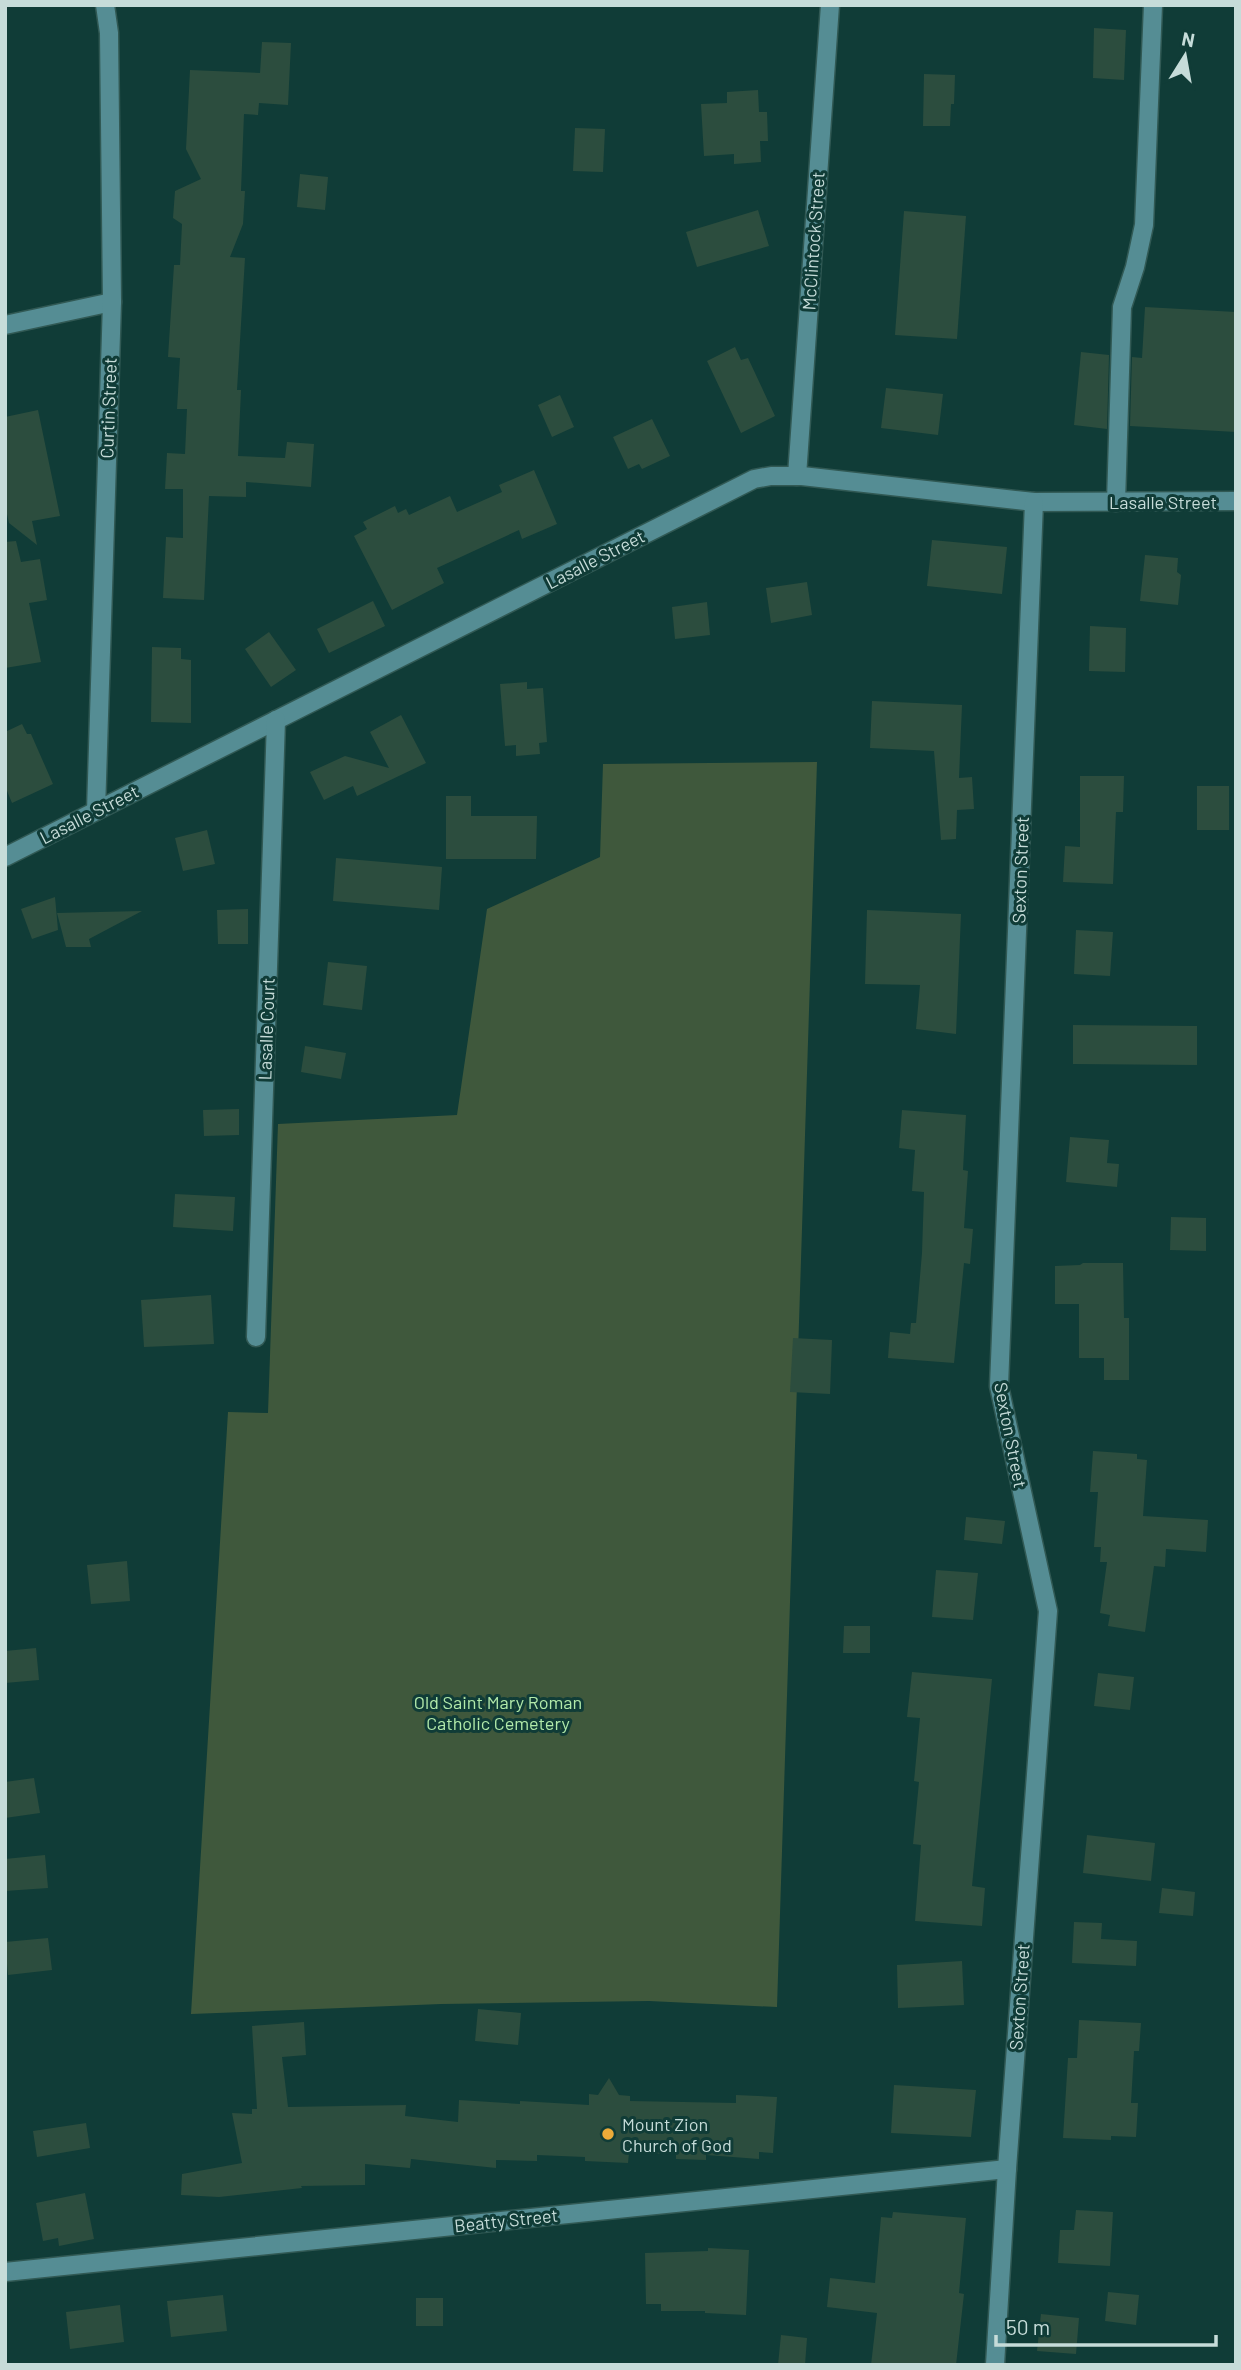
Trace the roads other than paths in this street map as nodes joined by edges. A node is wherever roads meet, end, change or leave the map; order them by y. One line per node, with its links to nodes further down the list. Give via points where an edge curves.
1 (105, 5): 4 (street, Curtin Street)
2 (830, 5): 6 (street, McClintock Street)
3 (1153, 5): 9 (street, via 1144,225 1122,307)
4 (112, 302): 5 (street); 11 (street, Curtin Street)
5 (5, 326)
6 (797, 476): 8 (street, Lasalle Street); 10 (street, Lasalle Street, via 765,477 739,486)
7 (1236, 501): 9 (street, Lasalle Street)
8 (1034, 502): 9 (street, Lasalle Street); 14 (street, Sexton Street, via 999,1386 1048,1611)
9 (1116, 502)
10 (276, 720): 11 (street, Lasalle Street); 13 (street, Lasalle Court)
11 (96, 811): 12 (street, Lasalle Street)
12 (5, 857)
13 (256, 1337)
14 (1007, 2169): 15 (street, Beatty Street); 16 (street, Sexton Street)
15 (5, 2272)
16 (995, 2365)

